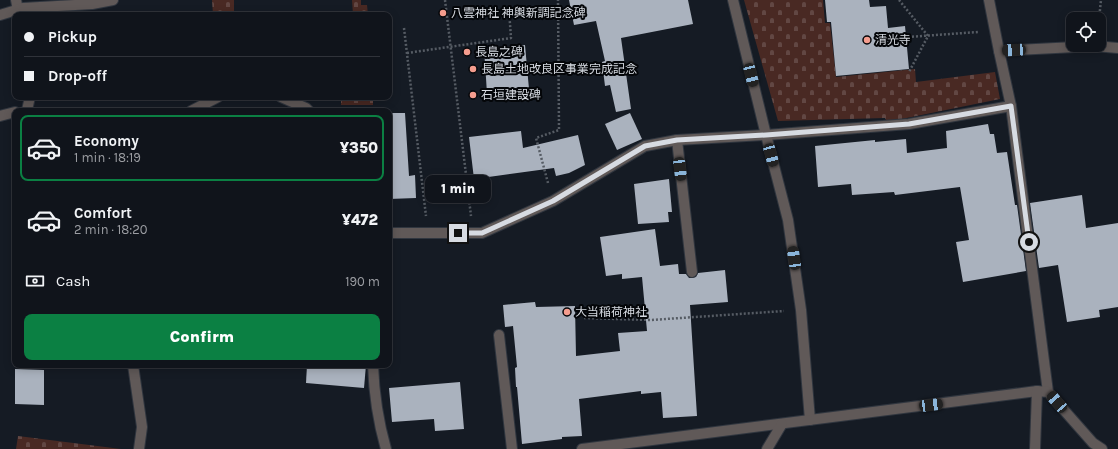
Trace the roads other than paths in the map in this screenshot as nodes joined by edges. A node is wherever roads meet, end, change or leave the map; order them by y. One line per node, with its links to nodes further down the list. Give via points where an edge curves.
1 (113, 0): 5 (street)
2 (733, 0): 16 (street)
3 (989, 0): 8 (street)
4 (17, 5): 5 (street); 6 (street)
5 (29, 11)
6 (0, 15)
7 (1118, 48): 8 (street, via 1095,46)
8 (999, 51): 11 (street)
9 (212, 100): 12 (street)
10 (288, 100): 13 (street)
11 (1011, 106): 16 (street, via 909,124); 24 (street)
12 (197, 108)
13 (306, 108)
14 (12, 113): 15 (street)
15 (0, 116)
16 (766, 135): 17 (street); 25 (street, via 788,220 801,310)
17 (677, 140): 18 (street, via 645,146 553,201 482,233); 19 (street)
18 (392, 233)
19 (692, 272)
20 (499, 335): 29 (street)
21 (133, 368): 27 (street, via 142,427)
22 (373, 368): 28 (street, via 380,428)
23 (1037, 391): 24 (street); 25 (street); 32 (street)
24 (1048, 392): 33 (street, via 1093,443)
25 (810, 420): 26 (street)
26 (782, 424): 30 (street); 31 (street)
27 (139, 449)
28 (386, 449)
29 (512, 449)
30 (582, 449)
31 (767, 449)
32 (1035, 449)
33 (1102, 449)

